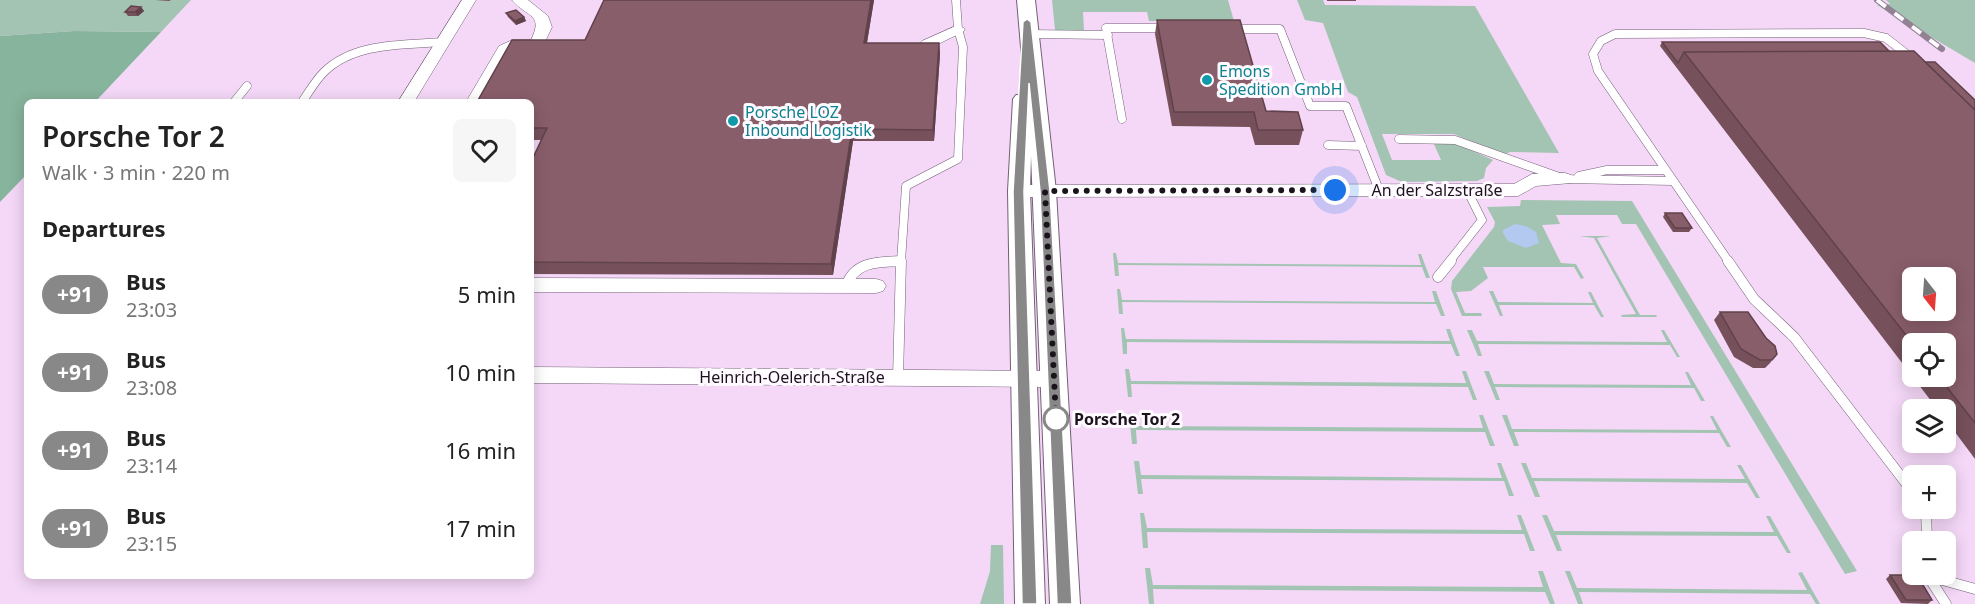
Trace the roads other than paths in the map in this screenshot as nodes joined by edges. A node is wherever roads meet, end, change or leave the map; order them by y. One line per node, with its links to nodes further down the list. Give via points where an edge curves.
1 (470, 0): 9 (street)
2 (519, 0): 11 (street, via 543,20 545,27)
3 (956, 0): 6 (lane)
4 (1027, 19): 8 (lane); 28 (street); 29 (street)
5 (1176, 28): 8 (lane, via 1107,28)
6 (958, 29): 10 (street); 30 (lane, via 963,47 958,159 906,186)
7 (1222, 29): 22 (lane, via 1280,29 1310,106 1346,106)
8 (1108, 35): 19 (lane)
9 (443, 42): 15 (lane, via 369,50 346,57 325,71); 16 (street)
10 (927, 44)
11 (537, 45): 17 (street, via 512,45 504,49); 18 (street)
12 (1921, 66): 23 (lane, via 1886,38 1864,33 1615,34 1601,41 1593,54 1598,71)
13 (247, 86): 14 (lane)
14 (236, 99)
15 (304, 99)
16 (408, 99)
17 (476, 99)
18 (510, 99)
19 (1122, 119)
20 (1399, 139): 24 (lane, via 1455,140)
21 (1328, 145): 22 (lane)
22 (1362, 146): 26 (lane)
23 (1665, 170): 24 (lane, via 1607,170); 25 (lane)
24 (1565, 179): 25 (lane); 27 (street, An der Salzstraße, via 1533,180 1518,190)
25 (1673, 181): 39 (lane, via 1754,299 1794,337)
26 (1379, 190): 27 (street, An der Salzstraße); 28 (street, An der Salzstraße)
27 (1467, 190): 31 (lane, via 1482,220)
28 (1045, 191): 29 (street, An der Salzstraße); 38 (street)
29 (1019, 192): 37 (street)
30 (901, 261): 33 (lane, via 858,266 848,276); 36 (lane)
31 (1438, 277)
32 (534, 285): 33 (street)
33 (846, 286): 34 (street)
34 (876, 286)
35 (534, 375): 36 (street, Heinrich-Oelerich-Straße)
36 (898, 378): 37 (street, Heinrich-Oelerich-Straße)
37 (1023, 379): 38 (street, Heinrich-Oelerich-Straße); 43 (street)
38 (1054, 379): 44 (street)
39 (1902, 477)
40 (1956, 583): 42 (lane)
41 (1935, 585): 45 (lane)
42 (1975, 589)
43 (1029, 604)
44 (1065, 604)
45 (1947, 604)

